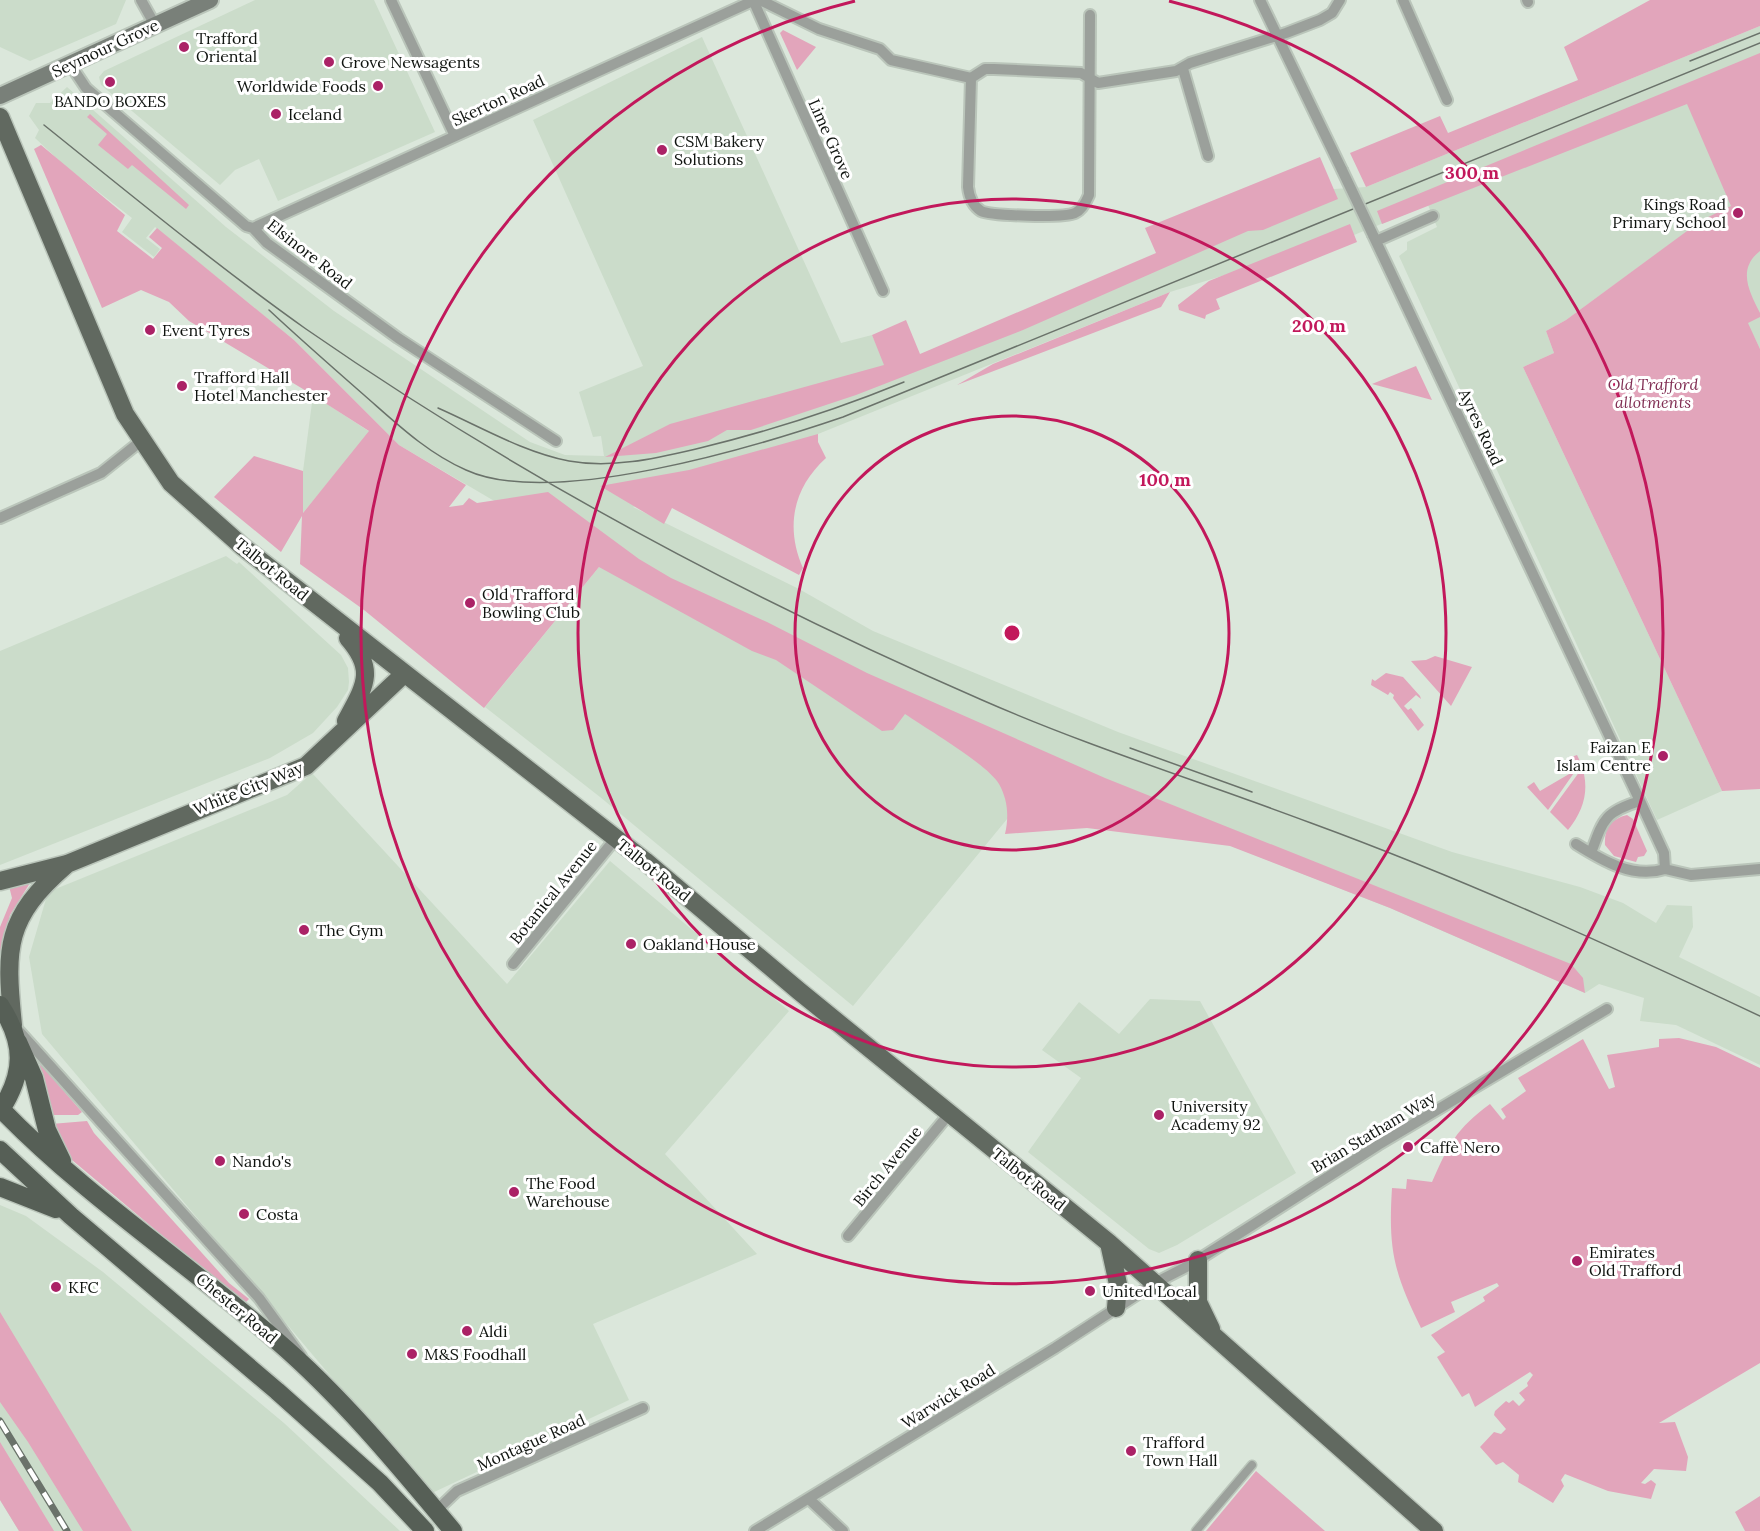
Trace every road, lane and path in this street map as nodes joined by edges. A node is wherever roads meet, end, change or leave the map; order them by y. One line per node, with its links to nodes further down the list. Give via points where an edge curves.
1 (141, 0): 9 (street)
2 (210, 0): 9 (main road, Seymour Grove)
3 (391, 0): 18 (street)
4 (755, 0): 13 (street, via 880,50 891,60); 18 (street, Skerton Road); 23 (street, Lime Grove)
5 (1260, 0): 10 (street, Ayres Road)
6 (1340, 0): 10 (street, via 1332,13)
7 (1403, 0): 16 (street)
8 (1090, 15): 14 (street)
9 (155, 25): 11 (main road, Seymour Grove)
10 (1277, 36): 12 (street, via 1190,63); 22 (street, Ayres Road, bridge)
11 (70, 64): 15 (main road, Seymour Grove); 21 (street, Elsinore Road, via 93,94 246,226)
12 (1182, 69): 14 (street, via 1098,83); 19 (street)
13 (971, 78): 14 (street, via 985,69 994,69 1081,74); 14 (street, via 971,199 987,213 1053,216 1079,211 1089,195)
14 (1090, 78)
15 (0, 96)
16 (1447, 100)
17 (0, 117): 24 (main road, Talbot Road, via 114,389)
18 (455, 136): 21 (street, Skerton Road)
19 (1208, 156)
20 (1433, 216): 22 (street)
21 (254, 228): 25 (street, Elsinore Road, via 267,243 332,292)
22 (1374, 238): 30 (street, Ayres Road)
23 (883, 291)
24 (141, 441): 26 (street, via 101,473); 27 (main road, Talbot Road, via 171,483 206,516)
25 (556, 441)
26 (0, 518)
27 (323, 610): 28 (main road, Talbot Road); 29 (main road, via 357,648 366,666 363,687)
28 (404, 674): 29 (main road, White City Way); 31 (main road, Talbot Road)
29 (339, 733): 34 (main road, White City Way, via 306,766)
30 (1640, 801): 33 (street, via 1618,808 1605,818); 36 (street, Ayres Road, via 1664,854)
31 (615, 838): 38 (street, Botanical Avenue); 44 (main road, Talbot Road)
32 (1576, 844): 33 (street)
33 (1591, 853): 36 (street, via 1623,868 1653,873)
34 (67, 864): 37 (main road, White City Way); 41 (main road, White City Way, via 32,897 16,925 10,951)
35 (1760, 868): 36 (street, via 1691,875)
36 (1665, 869)
37 (0, 881)
38 (513, 964)
39 (0, 1005): 41 (highway)
40 (1607, 1009): 51 (street, Brian Statham Way, via 1369,1150)
41 (13, 1024): 42 (highway); 55 (street, via 259,1298)
42 (18, 1042): 43 (highway, via 17,1079); 46 (highway, via 34,1078 47,1130)
43 (0, 1109): 46 (highway, Chester Road)
44 (948, 1114): 49 (street, Birch Avenue); 50 (main road, Talbot Road)
45 (0, 1150): 48 (highway)
46 (72, 1176): 55 (highway, Chester Road)
47 (0, 1187): 48 (highway)
48 (71, 1216): 60 (highway, via 310,1420 380,1483)
49 (848, 1236)
50 (1108, 1243): 52 (main road, Talbot Road); 53 (main road, via 1118,1284)
51 (1198, 1260): 52 (street, Brian Statham Way); 54 (main road, via 1198,1302)
52 (1155, 1283): 53 (street, Warwick Road); 54 (main road, Talbot Road)
53 (1116, 1308): 58 (street, Warwick Road)
54 (1216, 1339): 65 (main road, Talbot Road)
55 (309, 1369): 59 (highway, Chester Road)
56 (642, 1408): 59 (street, Montague Road, via 457,1491)
57 (1252, 1466): 64 (street)
58 (809, 1499): 62 (street, Warwick Road); 63 (street)
59 (436, 1511): 61 (highway, Chester Road)
60 (425, 1531)
61 (453, 1531)
62 (755, 1531)
63 (843, 1531)
64 (1196, 1531)
65 (1434, 1531)

